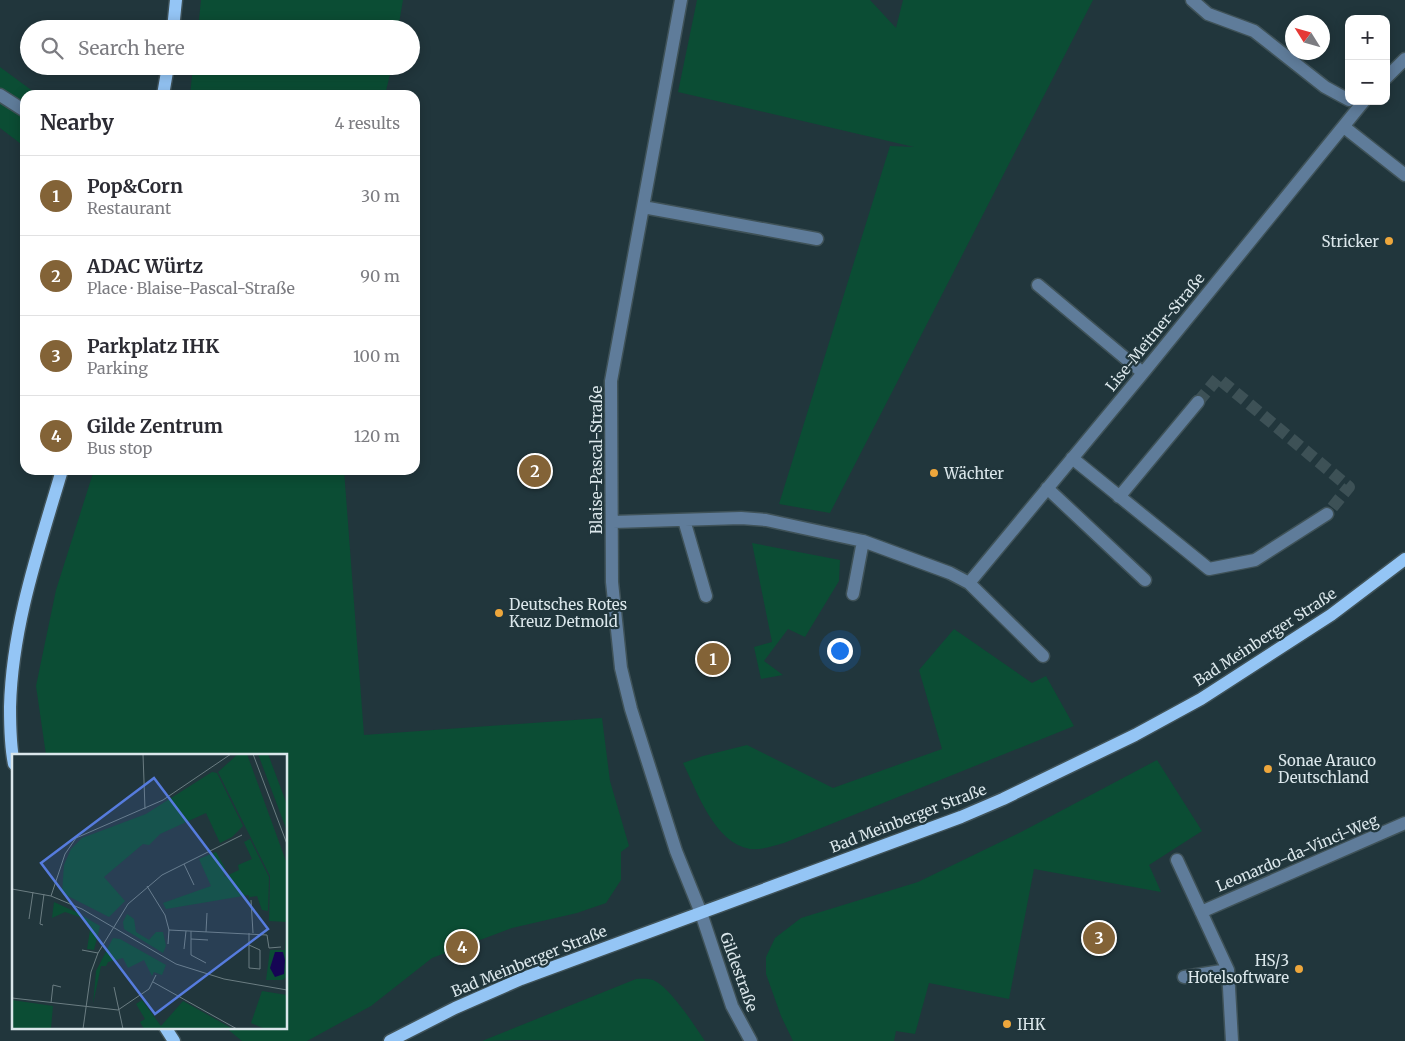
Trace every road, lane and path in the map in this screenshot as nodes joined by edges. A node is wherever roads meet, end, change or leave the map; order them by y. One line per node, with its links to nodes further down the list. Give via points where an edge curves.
1 (176, 0): 4 (main road)
2 (681, 0): 15 (street, Blaise-Pascal-Straße)
3 (1192, 0): 10 (street, via 1208,14 1254,32 1325,87)
4 (174, 20)
5 (1405, 59): 6 (street)
6 (1390, 74)
7 (166, 75): 8 (main road)
8 (164, 90)
9 (0, 95): 12 (street)
10 (1345, 97)
11 (1355, 105): 13 (street, Lise-Meitner-Straße)
12 (20, 109)
13 (1344, 127): 14 (street); 18 (street, Lise-Meitner-Straße)
14 (1405, 174)
15 (643, 207): 16 (street); 26 (street, Blaise-Pascal-Straße, via 611,381)
16 (816, 239)
17 (1038, 285): 18 (street)
18 (1143, 373): 20 (street, Lise-Meitner-Straße)
19 (1198, 402): 23 (street)
20 (1072, 458): 22 (street, Lise-Meitner-Straße); 23 (street)
21 (61, 475): 34 (main road, via 19,628 11,678)
22 (1047, 488): 29 (street); 30 (street, Lise-Meitner-Straße)
23 (1119, 497): 24 (street, via 1210,569 1255,560)
24 (1327, 514)
25 (684, 520): 26 (street); 27 (street, via 766,520); 32 (street)
26 (613, 522): 38 (street, Blaise-Pascal-Straße, via 612,582 621,668 676,851)
27 (863, 541): 30 (street); 31 (street)
28 (1405, 560): 38 (main road, Bad Meinberger Straße, via 1265,658 1201,699 1135,734 961,817)
29 (1145, 580)
30 (969, 583): 33 (street)
31 (853, 594)
32 (706, 596)
33 (1042, 656)
34 (12, 756)
35 (1405, 823): 37 (street, Leonardo-da-Vinci-Weg)
36 (1177, 860): 37 (street)
37 (1201, 912): 39 (street)
38 (701, 913): 43 (main road, Bad Meinberger Straße, via 521,979); 44 (street, Gildestraße, via 732,1006)
39 (1228, 970): 40 (street); 45 (street)
40 (1184, 977)
41 (166, 1028): 42 (main road)
42 (174, 1041)
43 (390, 1041)
44 (751, 1041)
45 (1232, 1041)

